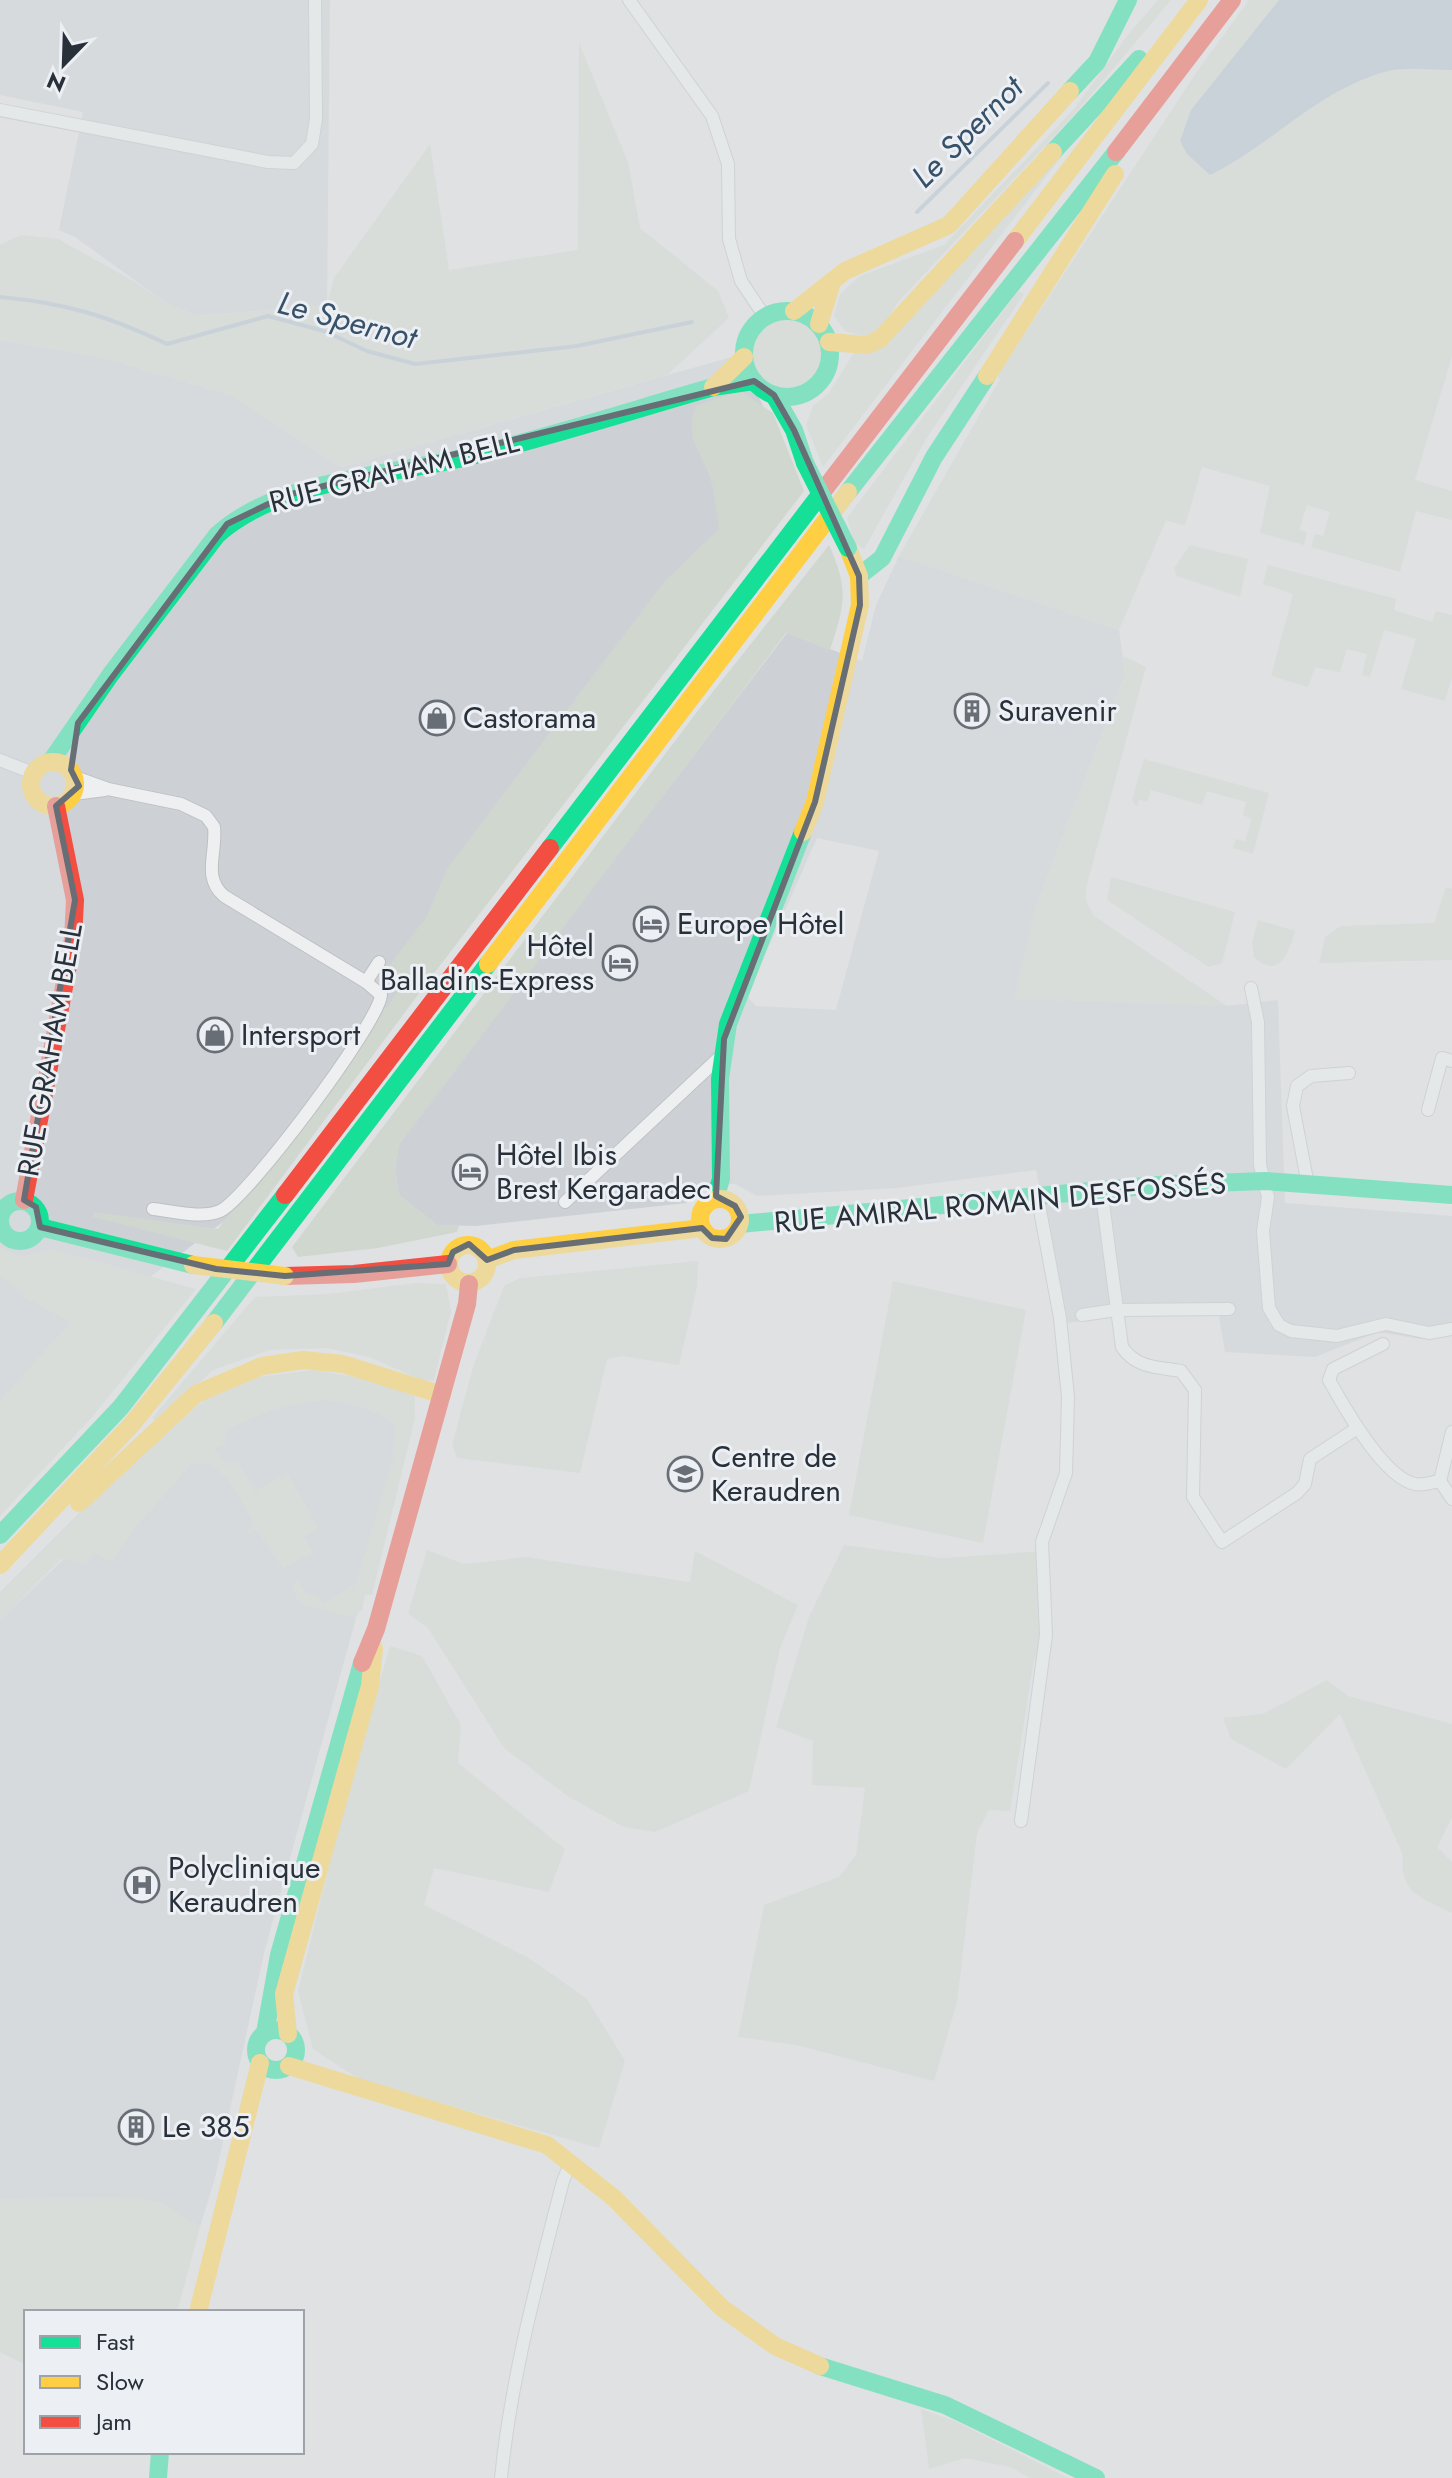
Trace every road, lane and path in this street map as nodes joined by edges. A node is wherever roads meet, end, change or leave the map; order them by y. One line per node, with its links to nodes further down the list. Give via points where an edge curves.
1 (315, 0): 8 (street, via 316,119 312,144 294,163)
2 (629, 0): 11 (street, via 712,116 728,164 729,239 741,281)
3 (1128, 0): 9 (main road, via 1097,62 949,225 855,266)
4 (1199, 0): 6 (main road)
5 (1232, 0): 7 (main road)
6 (1172, 36): 13 (main road, via 1133,64 880,339 867,345); 60 (main road, via 121,1407)
7 (1170, 84): 20 (main road, via 934,457 882,558); 61 (main road, via 843,499 217,1320 122,1436)
8 (0, 110)
9 (832, 282): 10 (main road); 12 (main road)
10 (794, 311): 11 (main road); 12 (main road)
11 (765, 317): 14 (main road, via 750,332)
12 (819, 324): 13 (main road)
13 (829, 342): 17 (main road, via 826,372)
14 (744, 357): 15 (main road); 16 (main road, RUE GRAHAM BELL)
15 (754, 381): 16 (main road, RUE GRAHAM BELL); 18 (main road)
16 (713, 387): 21 (main road, RUE GRAHAM BELL, via 471,456 287,495 251,509 217,535)
17 (807, 393): 18 (main road); 19 (main road)
18 (774, 395): 19 (main road)
19 (794, 430): 20 (main road, bridge)
20 (859, 576): 30 (main road, via 860,605 815,802 736,999)
21 (78, 723): 23 (main road, RUE GRAHAM BELL); 25 (main road, RUE GRAHAM BELL)
22 (0, 760): 24 (street)
23 (51, 761): 24 (main road); 25 (main road)
24 (33, 773): 26 (main road, via 33,793 42,803)
25 (73, 780): 26 (main road); 28 (street, via 181,804 206,816 215,833 211,874 220,893)
26 (56, 806): 39 (main road, RUE GRAHAM BELL, via 75,900 73,939)
27 (379, 962): 28 (street)
28 (366, 982): 42 (street, via 381,995 373,1018 238,1197 212,1213)
29 (1251, 988): 34 (street, via 1258,1022 1260,1165)
30 (722, 1055): 40 (main road); 41 (street)
31 (1452, 1061): 33 (street, via 1442,1058)
32 (1349, 1073): 35 (street, via 1311,1076 1297,1086 1293,1106)
33 (1428, 1110)
34 (1265, 1181): 35 (main road, RUE AMIRAL ROMAIN DESFOSSÉS); 36 (main road, RUE AMIRAL ROMAIN DESFOSSÉS); 53 (street, via 1267,1291 1279,1325 1337,1336 1386,1324 1429,1333)
35 (1308, 1185): 38 (main road, RUE AMIRAL ROMAIN DESFOSSÉS)
36 (1101, 1188): 37 (main road, RUE AMIRAL ROMAIN DESFOSSÉS); 51 (street)
37 (1037, 1194): 44 (main road, RUE AMIRAL ROMAIN DESFOSSÉS); 64 (street, via 1060,1318 1066,1473 1042,1542 1046,1635)
38 (1452, 1195)
39 (24, 1200): 43 (main road); 45 (main road, via 36,1207)
40 (723, 1200): 44 (main road, via 739,1211); 46 (main road, via 701,1212)
41 (565, 1202)
42 (153, 1209)
43 (2, 1210): 45 (main road, via 0,1226 14,1240 32,1237)
44 (740, 1224): 46 (main road, via 733,1235 719,1240)
45 (40, 1227): 48 (main road, bridge, via 193,1265 285,1276)
46 (702, 1228): 47 (main road, via 514,1250)
47 (487, 1260): 48 (main road, via 481,1250 467,1245 453,1252); 49 (main road, via 486,1273)
48 (448, 1264): 49 (main road, via 457,1280)
49 (469, 1284): 55 (main road)
50 (1229, 1309): 51 (street)
51 (1116, 1310): 52 (street); 56 (street, via 1122,1347 1130,1358 1140,1365 1181,1371 1195,1390 1193,1497 1222,1542 1297,1493 1305,1484 1310,1459)
52 (1082, 1315)
53 (1452, 1329)
54 (1383, 1344): 56 (street, via 1333,1369 1329,1380)
55 (442, 1395): 62 (main road, via 343,1364 303,1360 262,1366 196,1394); 63 (main road)
56 (1356, 1429): 58 (street, via 1401,1479 1418,1485)
57 (1452, 1432): 58 (street)
58 (1440, 1481): 59 (street)
59 (1452, 1499)
60 (0, 1535)
61 (0, 1565)
62 (0, 1573)
63 (376, 1629): 65 (main road, via 354,1682 320,1801 279,1955); 66 (main road, via 370,1686 284,1994)
64 (1021, 1821)
65 (265, 2033): 66 (main road, via 272,2030); 67 (main road, via 255,2048)
66 (291, 2037): 67 (main road, via 295,2059); 68 (main road, via 314,2064)
67 (275, 2067): 68 (main road); 70 (main road, via 247,2114)
68 (348, 2086): 69 (main road, via 515,2133 547,2145)
69 (571, 2162): 73 (street, via 552,2221 512,2401); 74 (main road, via 614,2198 722,2308 775,2346 829,2370 945,2405)
70 (198, 2310)
71 (160, 2454): 72 (main road)
72 (158, 2478)
73 (501, 2478)
74 (1096, 2478)

